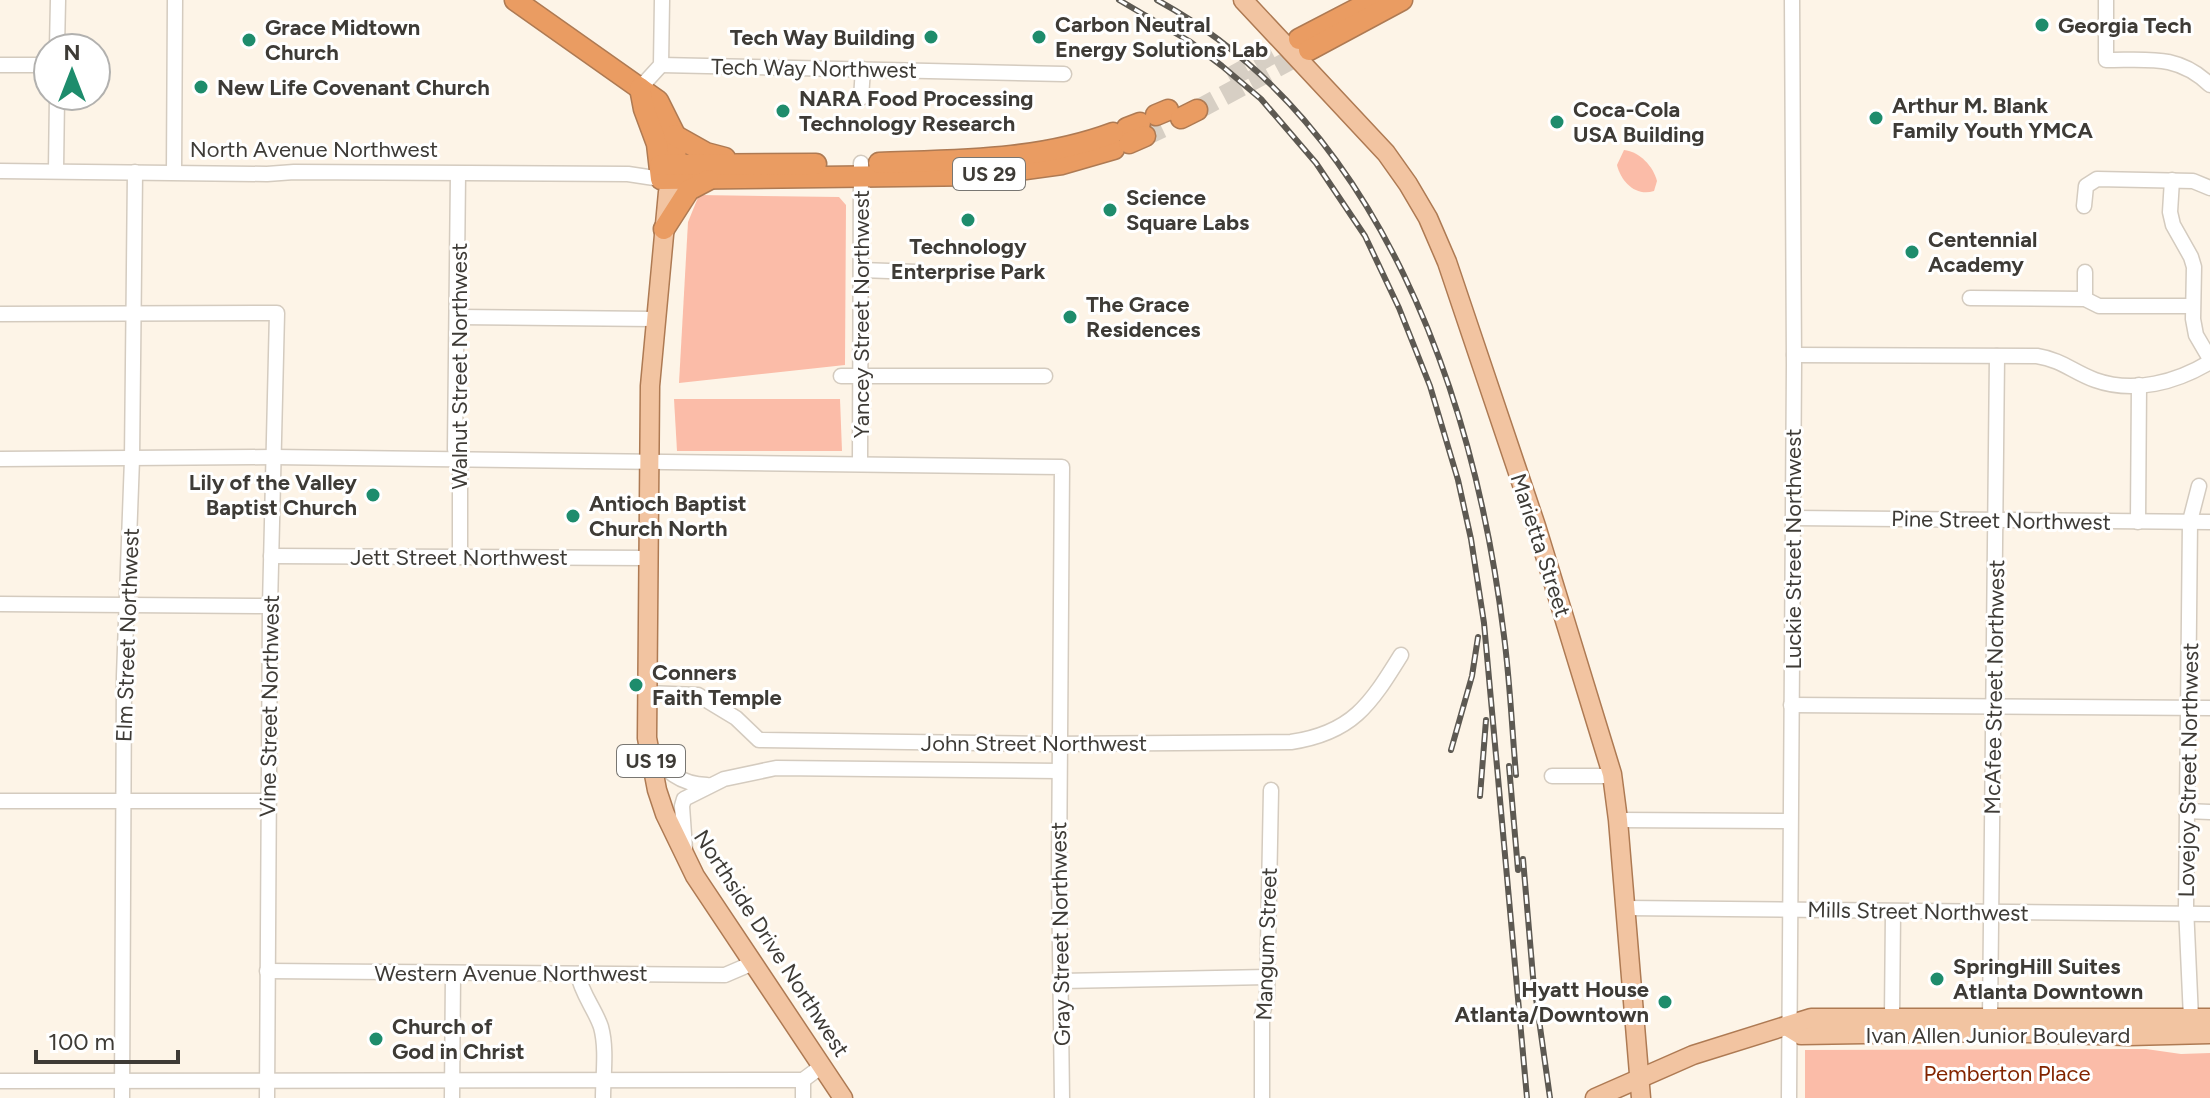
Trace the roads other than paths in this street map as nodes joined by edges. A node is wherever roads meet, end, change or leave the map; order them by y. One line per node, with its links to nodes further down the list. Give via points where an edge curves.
1 (58, 0): 10 (street)
2 (175, 0): 28 (street)
3 (515, 0): 18 (highway, Northside Drive Northwest)
4 (662, 0): 14 (street)
5 (1243, 0): 11 (main road, Marietta Street)
6 (1374, 0): 11 (highway)
7 (1402, 0): 11 (highway)
8 (1792, 0): 46 (street, Luckie Street Northwest)
9 (2106, 0): 17 (street, via 2106,60 2172,62 2195,70)
10 (57, 32)
11 (1303, 51): 81 (main road, Marietta Street, via 1386,153 1438,239 1536,526)
12 (0, 65): 13 (street)
13 (32, 65)
14 (661, 65): 15 (street, Tech Way Northwest); 18 (street)
15 (863, 69): 16 (street, Tech Way Northwest); 19 (street)
16 (1064, 74)
17 (2210, 85)
18 (640, 88): 22 (highway, Northside Drive Northwest / US 19, via 658,101); 30 (highway, Northside Drive Northwest / US 19)
19 (861, 98)
20 (57, 112): 24 (street)
21 (1155, 123): 25 (highway, North Avenue Northwest / US 29, via 1062,164 1010,173)
22 (674, 135): 23 (highway, via 706,153); 30 (highway, Northside Drive Northwest / US 19)
23 (750, 164): 25 (highway, North Avenue Northwest / US 29); 30 (highway, North Avenue Northwest / US 29)
24 (56, 170): 26 (street, North Avenue Northwest); 27 (street, North Avenue Northwest)
25 (861, 170): 31 (highway, North Avenue Northwest / US 29); 36 (street, Yancey Street Northwest)
26 (0, 171)
27 (135, 172): 28 (street, North Avenue Northwest); 43 (street, Elm Street Northwest)
28 (174, 172): 29 (street, North Avenue Northwest)
29 (458, 174): 30 (street, North Avenue Northwest); 44 (street, Walnut Street Northwest)
30 (668, 176): 31 (highway, North Avenue Northwest / US 29); 35 (main road, Northside Drive Northwest / US 19)
31 (712, 179): 35 (highway, via 689,190)
32 (2172, 180): 33 (street); 34 (street, via 2097,179 2086,186); 41 (street, via 2173,225 2194,267)
33 (2210, 188)
34 (2084, 206)
35 (664, 229): 45 (main road, Northside Drive Northwest / US 19)
36 (861, 270): 37 (street); 49 (street, Yancey Street Northwest)
37 (917, 272)
38 (2085, 272): 40 (street)
39 (1970, 298): 40 (street)
40 (2085, 299): 41 (street, via 2099,306)
41 (2192, 306): 48 (street, via 2196,335)
42 (0, 314): 43 (street)
43 (133, 314): 53 (street, Vine Street Northwest, via 277,313); 55 (street, Elm Street Northwest)
44 (457, 317): 45 (street); 56 (street, Walnut Street Northwest)
45 (655, 319): 57 (main road, Northside Drive Northwest / US 19)
46 (1794, 355): 47 (street); 60 (street, Luckie Street Northwest)
47 (1997, 356): 52 (street, via 2052,358 2093,380); 61 (street, McAfee Street Northwest)
48 (2210, 360): 52 (street, via 2180,378)
49 (862, 374): 50 (street); 51 (street); 58 (street, Yancey Street Northwest)
50 (841, 376)
51 (1045, 376)
52 (2139, 385): 63 (street)
53 (273, 457): 55 (street); 56 (street); 65 (street, Vine Street Northwest)
54 (0, 459): 55 (street)
55 (132, 459): 69 (street, Elm Street Northwest)
56 (457, 460): 57 (street); 66 (street, Walnut Street Northwest)
57 (648, 462): 58 (street); 67 (main road, Northside Drive Northwest / US 19)
58 (860, 464): 77 (street, Gray Street Northwest, via 1062,467)
59 (2199, 486): 62 (street, Lovejoy Street Northwest)
60 (1793, 518): 61 (street, Pine Street Northwest); 73 (street, Luckie Street Northwest)
61 (1996, 519): 63 (street, Pine Street Northwest); 74 (street, McAfee Street Northwest)
62 (2190, 521): 63 (street, Pine Street Northwest); 64 (street, Pine Street Northwest); 75 (street, Lovejoy Street Northwest)
63 (2138, 522)
64 (2210, 522)
65 (271, 556): 66 (street, Jett Street Northwest); 70 (street, Vine Street Northwest)
66 (460, 557): 67 (street, Jett Street Northwest)
67 (647, 558): 72 (main road, Northside Drive Northwest / US 19)
68 (0, 604): 69 (street)
69 (128, 605): 70 (street); 86 (street, Elm Street Northwest)
70 (270, 606): 85 (street, Vine Street Northwest)
71 (1401, 655): 77 (street, John Street Northwest, via 1365,706 1334,731 1314,739)
72 (646, 693): 77 (street, John Street Northwest, via 698,695 736,718 759,740); 78 (main road, Northside Drive Northwest / US 19)
73 (1791, 705): 74 (street); 90 (street, Luckie Street Northwest)
74 (1994, 706): 75 (street); 95 (street, McAfee Street Northwest)
75 (2189, 708): 76 (street); 87 (street, Lovejoy Street Northwest)
76 (2210, 708)
77 (1060, 743): 79 (street, Gray Street Northwest)
78 (649, 749): 82 (street, via 673,777); 91 (main road, Northside Drive Northwest / US 19, via 665,814)
79 (1059, 771): 82 (street, via 776,768); 103 (street, Gray Street Northwest)
80 (1552, 776): 81 (street)
81 (1612, 776): 89 (main road, Marietta Street)
82 (707, 785): 91 (street, via 684,799)
83 (1271, 790): 102 (street, Mangum Street)
84 (0, 801): 86 (street)
85 (268, 801): 86 (street); 99 (street, Vine Street Northwest)
86 (124, 802): 112 (street, Elm Street Northwest)
87 (2186, 811): 88 (street); 96 (street, Lovejoy Street Northwest)
88 (2210, 812)
89 (1618, 820): 90 (street); 92 (main road, Marietta Street)
90 (1790, 821): 93 (street, Luckie Street Northwest)
91 (686, 859): 98 (main road, Northside Drive Northwest / US 19)
92 (1625, 908): 93 (street, Mills Street Northwest); 117 (main road, Marietta Street)
93 (1789, 910): 94 (street, Mills Street Northwest); 108 (street, Luckie Street Northwest)
94 (1893, 912): 95 (street, Mills Street Northwest); 104 (street)
95 (1991, 912): 96 (street, Mills Street Northwest); 105 (street, McAfee Street Northwest)
96 (2187, 914): 97 (street, Mills Street Northwest); 106 (street, Lovejoy Street Northwest)
97 (2210, 914)
98 (753, 963): 101 (street, Western Avenue Northwest, via 725,975); 110 (main road, Northside Drive Northwest / US 19)
99 (267, 971): 100 (street, Western Avenue Northwest); 113 (street, Vine Street Northwest)
100 (453, 973): 101 (street, Western Avenue Northwest); 111 (street)
101 (578, 974): 114 (street, via 600,1024)
102 (1268, 977): 103 (street); 125 (street, Mangum Street, via 1262,1015)
103 (1061, 981): 124 (street, Gray Street Northwest)
104 (1892, 1017): 105 (main road, Ivan Allen Junior Boulevard); 108 (main road, Ivan Allen Junior Boulevard, via 1811,1018)
105 (1990, 1018): 106 (main road, Ivan Allen Junior Boulevard)
106 (2191, 1018): 107 (main road, Ivan Allen Junior Boulevard)
107 (2210, 1018)
108 (1788, 1027): 109 (main road, Ivan Allen Junior Boulevard, via 1801,1035); 117 (main road, Ivan Allen Junior Boulevard, via 1693,1055); 127 (street, Luckie Street Northwest)
109 (2210, 1034)
110 (822, 1066): 115 (street); 123 (main road, Northside Drive Northwest / US 19)
111 (452, 1079): 113 (street); 114 (street); 120 (street)
112 (122, 1080): 113 (street); 116 (street); 118 (street, Elm Street Northwest)
113 (267, 1080): 119 (street, Vine Street Northwest)
114 (603, 1080): 115 (street); 121 (street)
115 (803, 1080): 122 (street)
116 (0, 1081)
117 (1640, 1088): 126 (main road, Ivan Allen Junior Boulevard)
118 (122, 1098)
119 (267, 1098)
120 (452, 1098)
121 (603, 1098)
122 (803, 1098)
123 (843, 1098)
124 (1062, 1098)
125 (1262, 1098)
126 (1595, 1098)
127 (1789, 1098)

